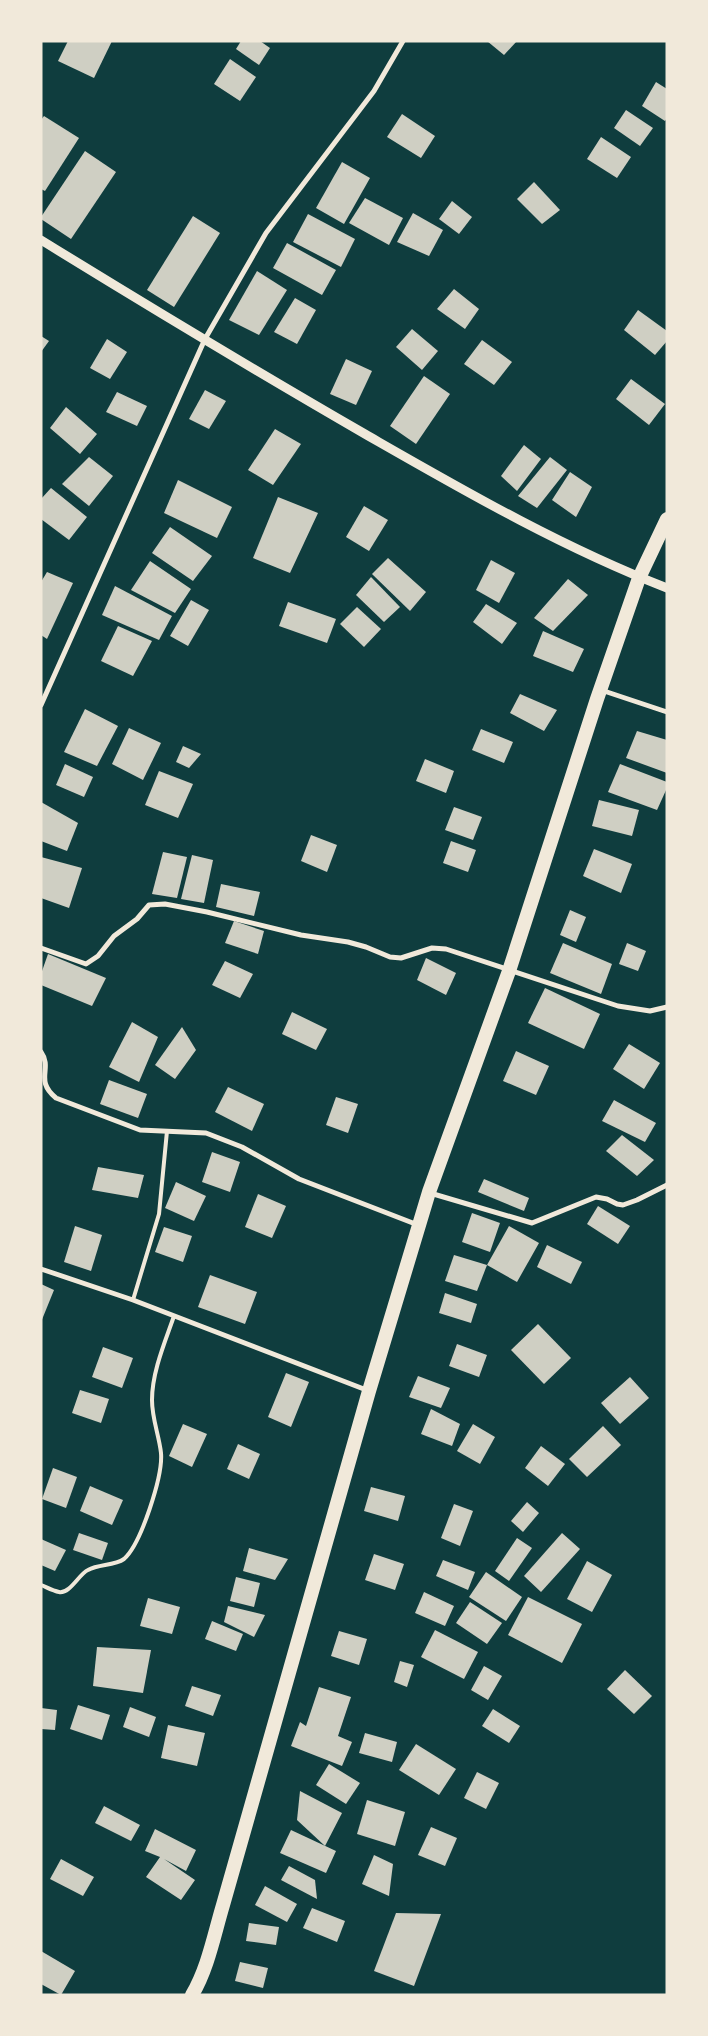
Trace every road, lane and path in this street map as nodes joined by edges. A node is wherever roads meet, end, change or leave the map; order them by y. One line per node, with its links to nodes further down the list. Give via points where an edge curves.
1 (403, 41): 3 (street, via 374,91 266,233)
2 (41, 240): 3 (street)
3 (205, 339): 5 (street, via 510,516); 8 (street)
4 (667, 519): 5 (highway)
5 (639, 578): 6 (street); 7 (highway)
6 (667, 588)
7 (600, 689): 9 (street); 11 (highway)
8 (41, 705)
9 (667, 712)
10 (41, 948): 11 (street, via 86,964 149,905 165,904 301,935 348,942 390,957 401,958 432,948 446,949)
11 (508, 971): 12 (street, via 618,1006 650,1011); 16 (highway)
12 (667, 1007)
13 (41, 1052): 14 (street, via 45,1059 44,1084 56,1098 140,1130)
14 (167, 1131): 17 (street, via 206,1132 242,1147 299,1179); 19 (lane, via 159,1214)
15 (667, 1185): 16 (street, via 623,1205 596,1197 532,1223)
16 (429, 1192): 17 (highway)
17 (419, 1225): 21 (highway)
18 (41, 1270): 19 (street)
19 (133, 1300): 20 (street)
20 (174, 1316): 21 (street); 22 (lane, via 159,1362 152,1400 161,1452 161,1474 137,1540 121,1561 96,1565 83,1572 64,1592)
21 (369, 1391): 23 (highway, via 221,1913 199,1983)
22 (41, 1585)
23 (192, 1995)

